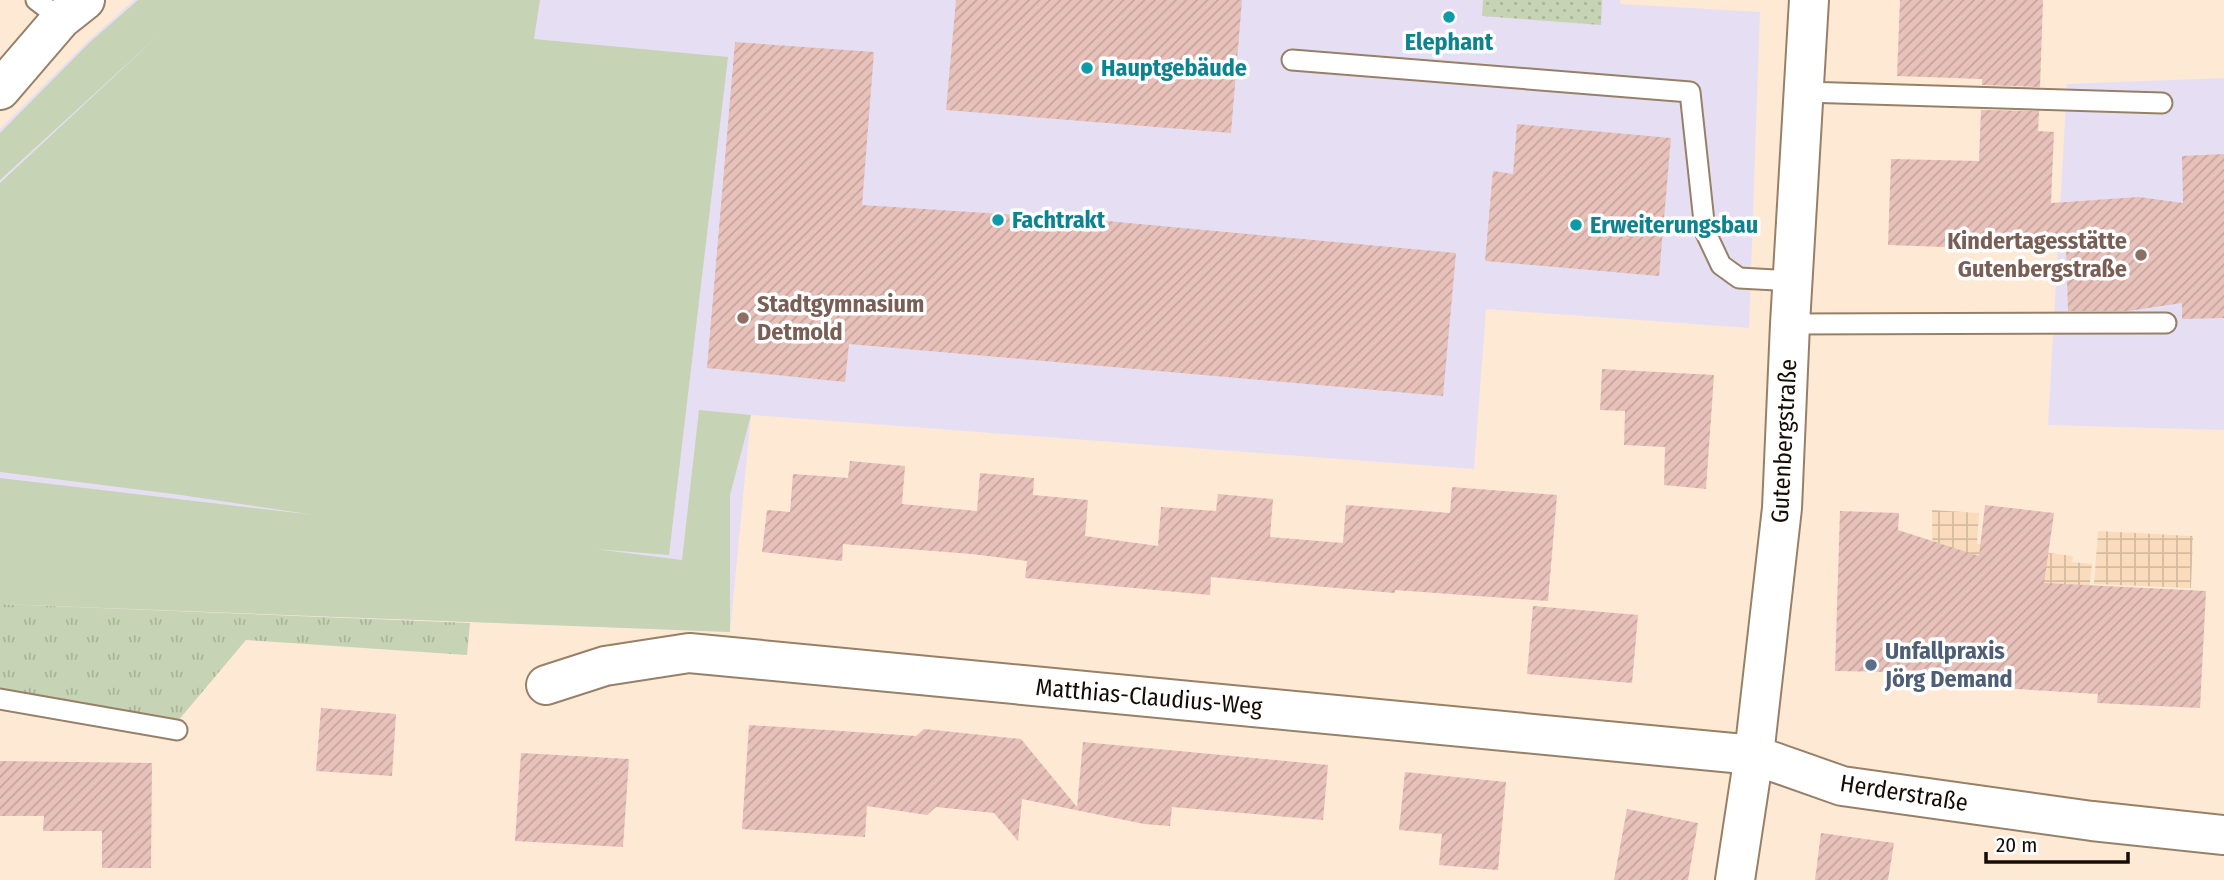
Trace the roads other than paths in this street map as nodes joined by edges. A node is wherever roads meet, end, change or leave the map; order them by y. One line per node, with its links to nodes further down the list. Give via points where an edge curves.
1 (1809, 0): 5 (street, Gutenbergstraße)
2 (61, 6): 4 (street)
3 (1292, 60): 7 (lane, via 1690,92 1704,231 1720,265 1739,278)
4 (0, 90)
5 (1804, 92): 6 (lane); 7 (street, Gutenbergstraße)
6 (2162, 103)
7 (1792, 281): 9 (street, Gutenbergstraße)
8 (2166, 323): 9 (lane)
9 (1790, 324): 13 (street, Gutenbergstraße, via 1783,508)
10 (546, 685): 13 (street, Matthias-Claudius-Weg, via 605,666 689,653)
11 (0, 698): 12 (lane)
12 (177, 730)
13 (1754, 755): 14 (street, Herderstraße, via 1842,786); 15 (street, Gutenbergstraße)
14 (2224, 835)
15 (1735, 880)

